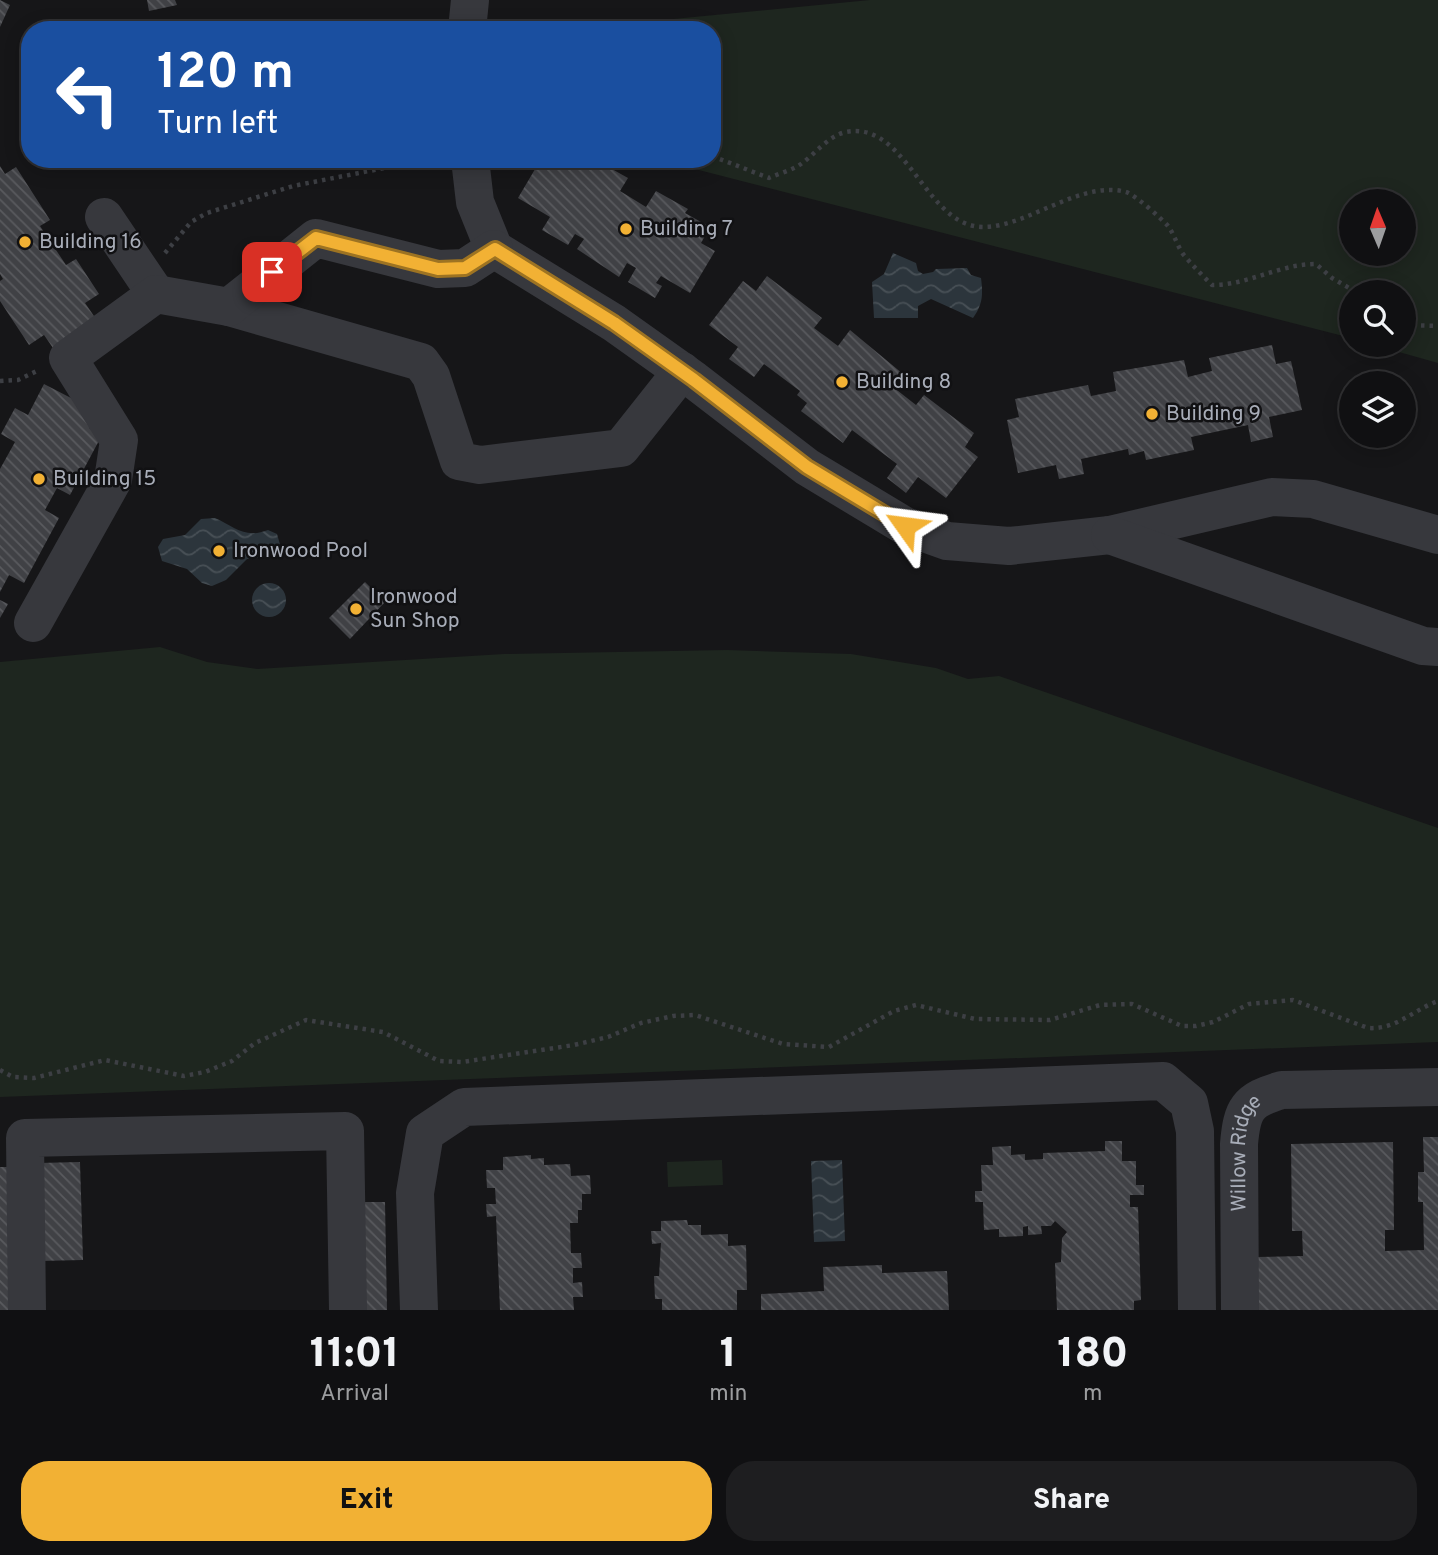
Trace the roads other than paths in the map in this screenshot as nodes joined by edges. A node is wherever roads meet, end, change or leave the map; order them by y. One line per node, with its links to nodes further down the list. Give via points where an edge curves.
1 (470, 0): 2 (street)
2 (468, 21)
3 (471, 168): 5 (street, via 475,202)
4 (104, 217): 6 (street)
5 (495, 249): 7 (street, via 465,268 438,269 316,238); 8 (street)
6 (151, 286): 7 (street); 11 (street, via 68,358 119,440 113,480)
7 (229, 307): 8 (street, via 421,362 431,376 459,461 480,466 621,448)
8 (682, 371): 9 (street, via 807,467 905,526 947,541 1009,546)
9 (1110, 535): 10 (street, via 1272,498 1313,499); 12 (street, via 1423,646)
10 (1438, 535)
11 (33, 623)
12 (1438, 647)
13 (1438, 1087): 18 (street, Willow Ridge, via 1282,1090 1248,1106 1238,1144)
14 (27, 1310): 15 (street, via 25,1138 345,1131)
15 (348, 1310)
16 (419, 1310): 17 (street, via 415,1193 425,1133 464,1107 1163,1081 1189,1103 1195,1131)
17 (1198, 1310)
18 (1240, 1310)

